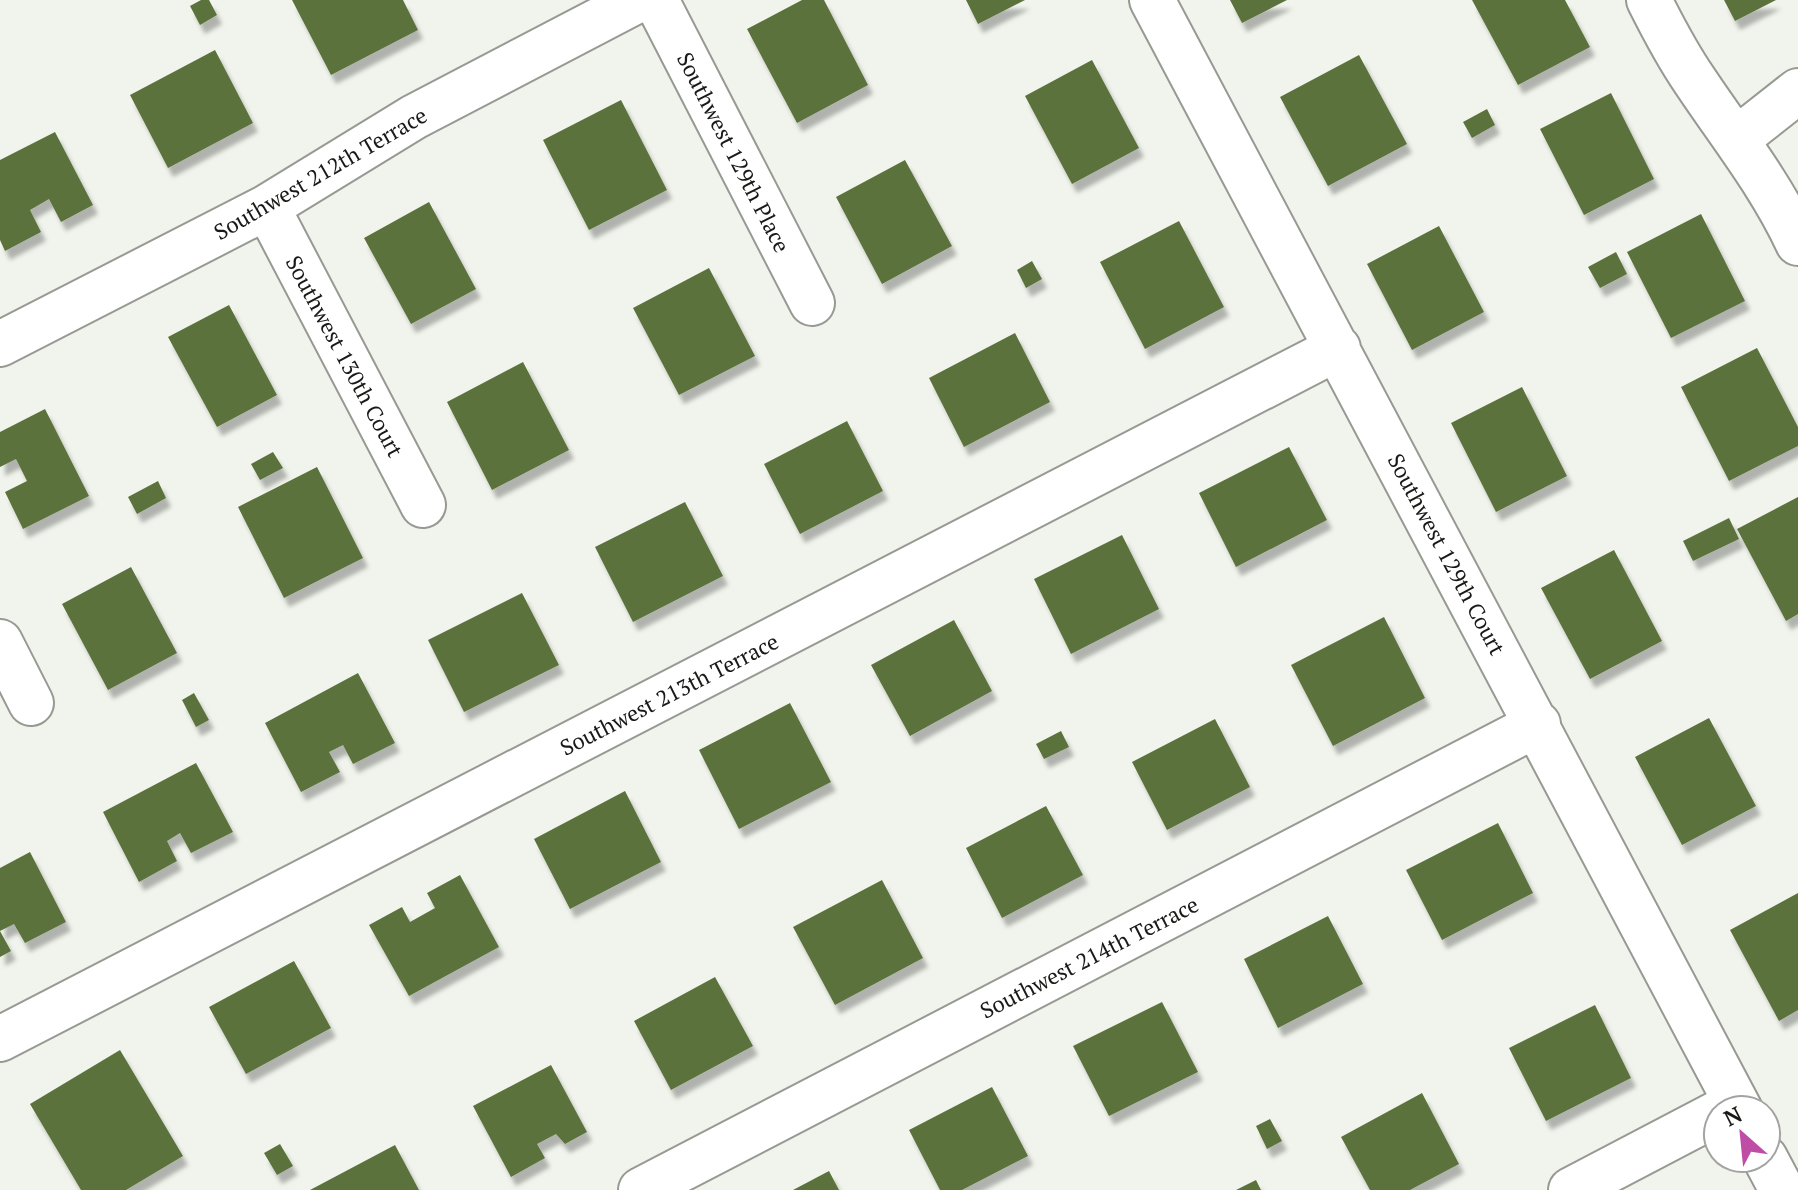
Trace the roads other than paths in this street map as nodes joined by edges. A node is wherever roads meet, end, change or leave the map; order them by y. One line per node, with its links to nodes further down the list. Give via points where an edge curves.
1 (638, 0): 7 (street, Southwest 212th Terrace, via 414,117)
2 (656, 0): 9 (street, Southwest 129th Place)
3 (1152, 0): 11 (street, Southwest 129th Court)
4 (1649, 0): 6 (street, via 1671,44)
5 (1798, 91): 6 (street)
6 (1737, 139): 8 (street)
7 (267, 207): 10 (street, Southwest 212th Terrace); 12 (street, Southwest 130th Court)
8 (1798, 243)
9 (812, 303)
10 (0, 344)
11 (1338, 348): 15 (street, Southwest 129th Court); 16 (street, Southwest 213th Terrace)
12 (423, 505)
13 (0, 642): 14 (street)
14 (31, 703)
15 (1538, 724): 17 (street, Southwest 129th Court); 19 (street, Southwest 214th Terrace)
16 (0, 1039)
17 (1723, 1094)
18 (1702, 1123): 20 (street)
19 (641, 1190)
20 (1571, 1190)

